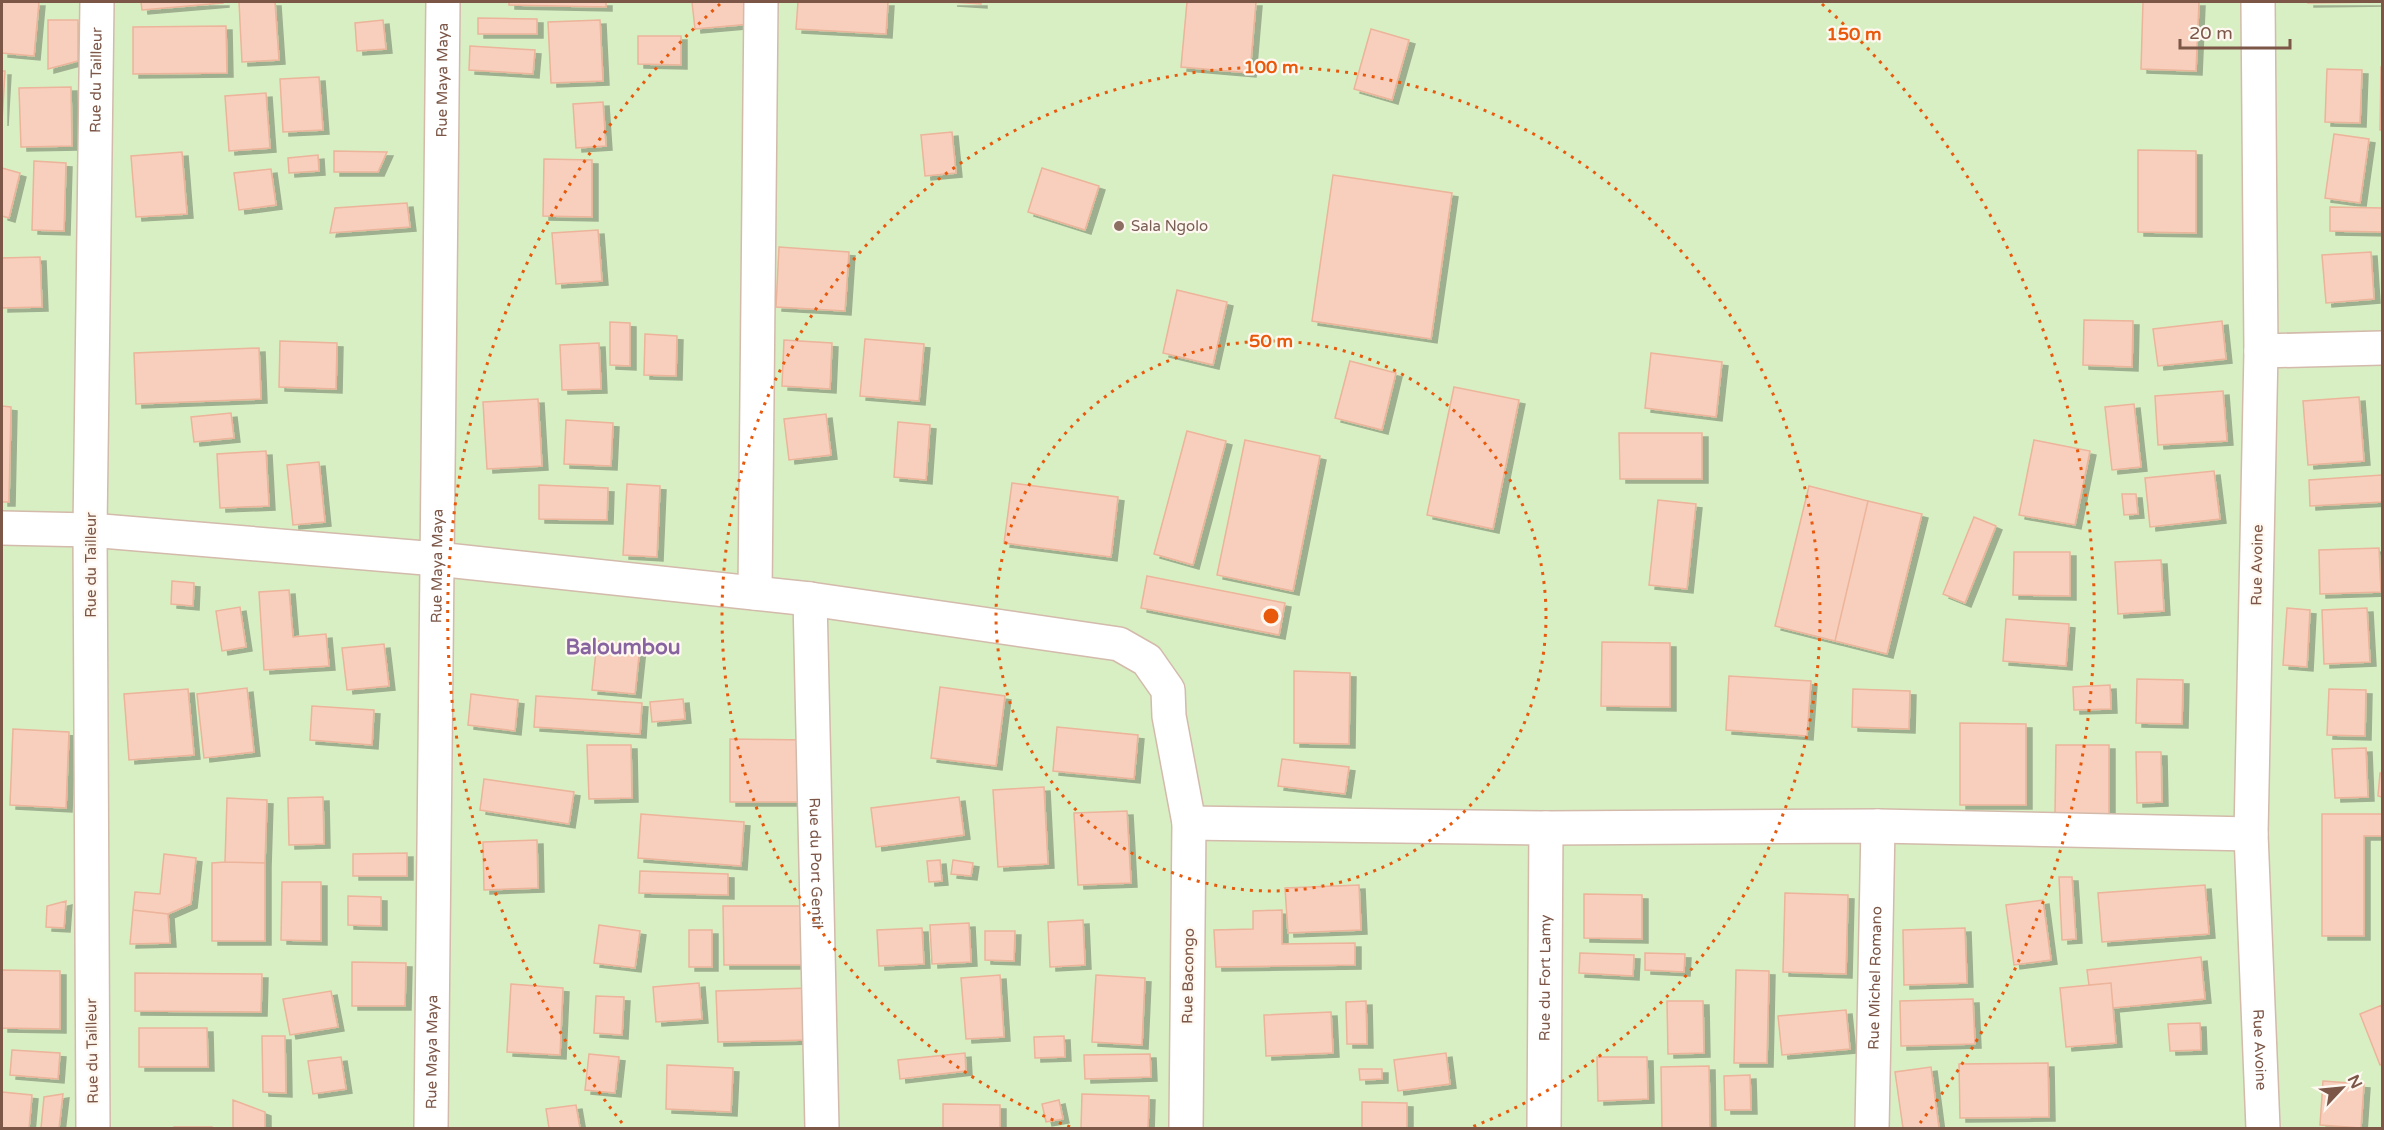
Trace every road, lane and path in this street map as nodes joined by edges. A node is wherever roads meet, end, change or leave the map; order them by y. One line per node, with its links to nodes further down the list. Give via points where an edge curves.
1 (97, 2): 8 (street, Rue du Tailleur)
2 (443, 2): 9 (street, Rue Maya Maya)
3 (761, 2): 10 (street)
4 (2258, 2): 6 (street, Rue Avoine)
5 (2382, 348): 6 (street)
6 (2261, 351): 15 (street, Rue Avoine)
7 (2, 528): 8 (street, Rue Bacongo)
8 (90, 530): 9 (street, Rue Bacongo); 16 (street, Rue du Tailleur)
9 (437, 559): 10 (street, Rue Bacongo); 17 (street, Rue Maya Maya)
10 (755, 593): 11 (street, Rue Bacongo)
11 (810, 599): 12 (street, Rue Bacongo, via 1119,644 1147,660 1168,690 1169,716); 18 (street, Rue du Port Gentil)
12 (1189, 823): 14 (street); 19 (street, Rue Bacongo)
13 (1878, 826): 14 (street); 15 (street); 21 (street, Rue Michel Romano)
14 (1546, 828): 20 (street, Rue du Fort Lamy)
15 (2251, 834): 22 (street, Rue Avoine)
16 (93, 1128)
17 (431, 1128)
18 (822, 1128)
19 (1186, 1128)
20 (1544, 1128)
21 (1872, 1128)
22 (2263, 1128)

